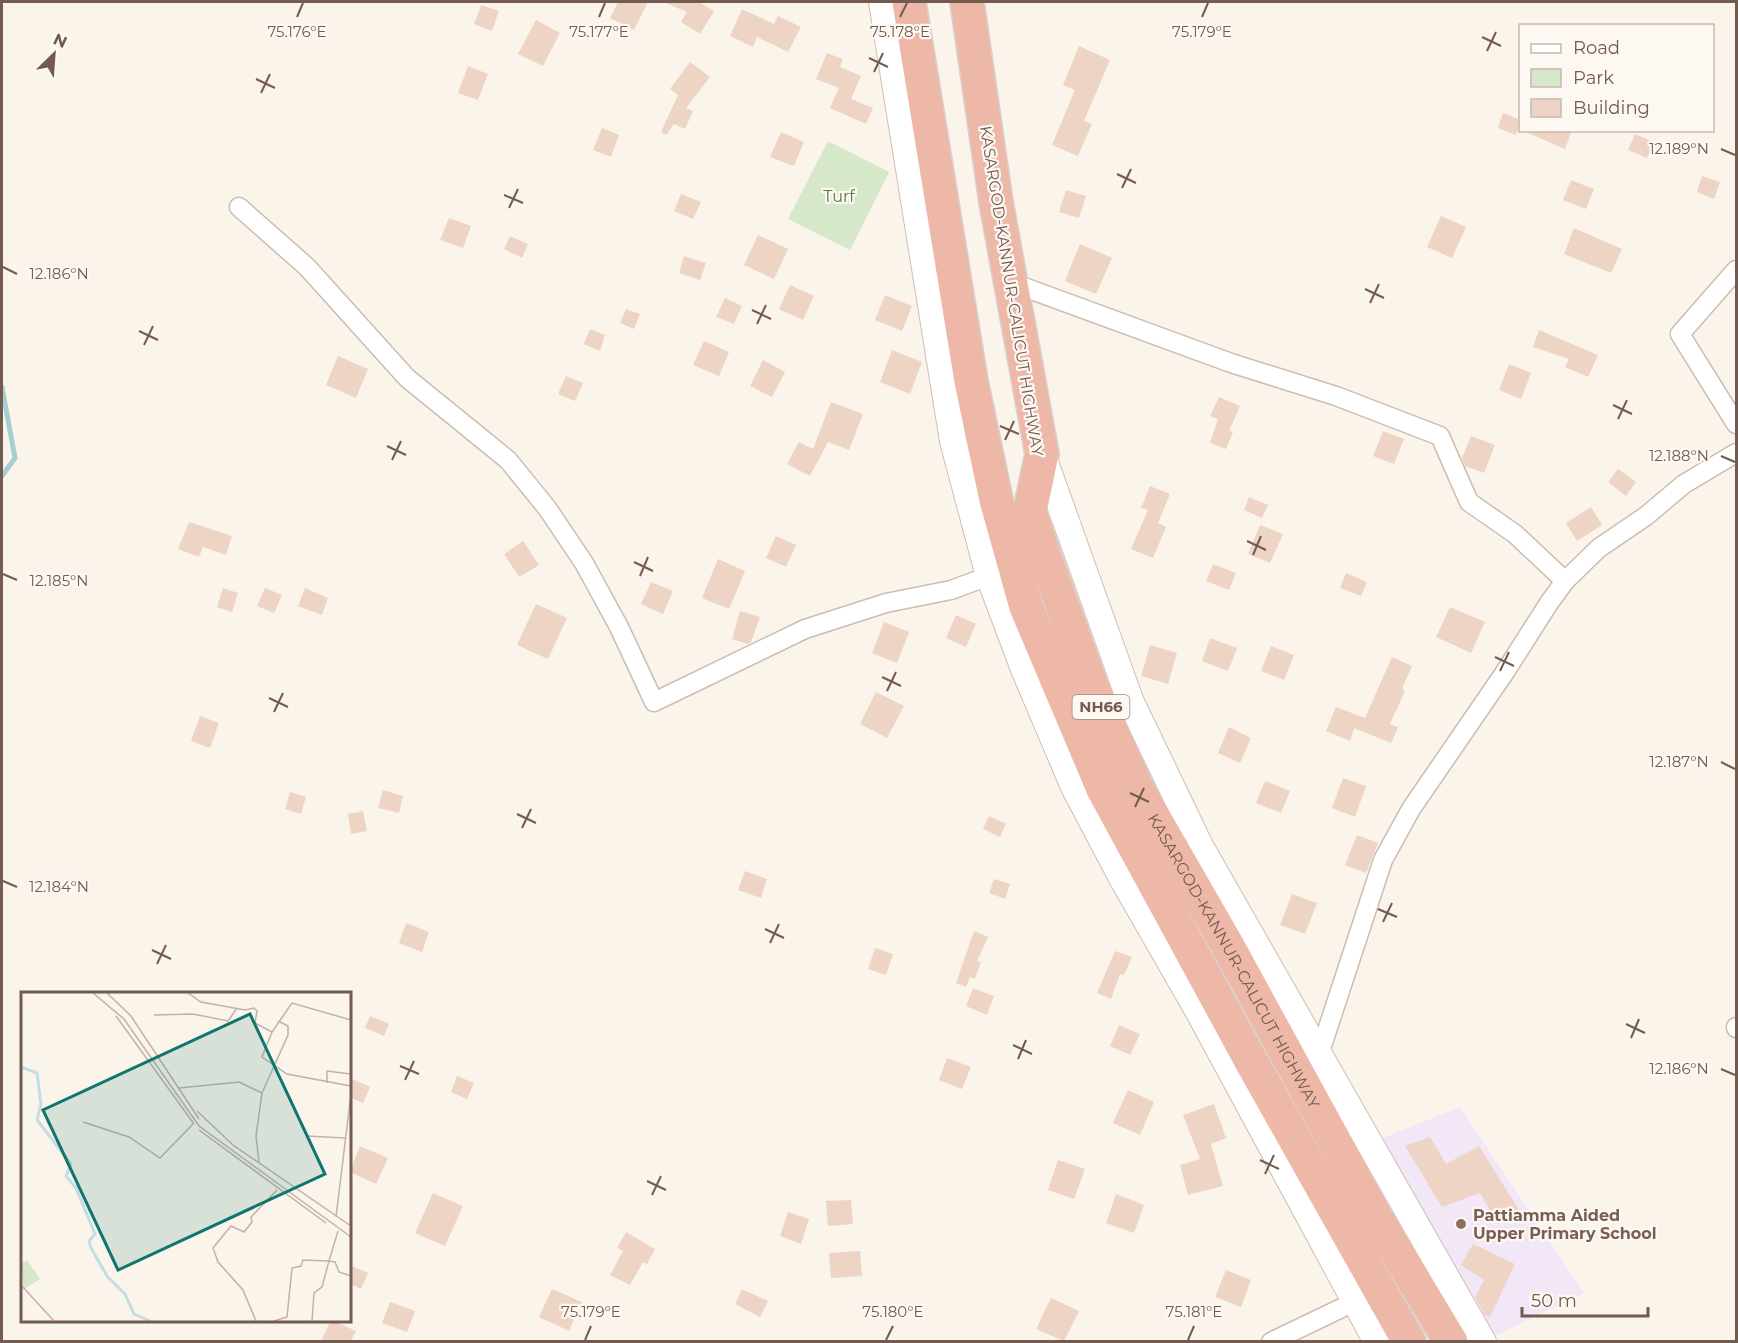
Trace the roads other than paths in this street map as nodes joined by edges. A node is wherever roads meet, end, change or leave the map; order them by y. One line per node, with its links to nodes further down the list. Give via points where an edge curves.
1 (882, 2): 10 (street, via 954,441)
2 (909, 2): 16 (highway, KASARGOD-KANNUR-CALICUT HIGHWAY / NH66, via 971,381 996,500 1026,607 1103,789)
3 (967, 2): 6 (highway, KASARGOD-KANNUR-CALICUT HIGHWAY / NH66)
4 (239, 207): 10 (street, via 307,267 407,378 508,460 584,563 654,702 805,629)
5 (1737, 270): 7 (street, via 1680,334)
6 (1010, 282): 9 (highway, KASARGOD-KANNUR-CALICUT HIGHWAY / NH66); 11 (street, via 1440,436 1469,502 1515,534)
7 (1737, 424)
8 (1737, 453): 11 (street, via 1684,484 1599,548)
9 (1042, 454): 12 (street, via 1130,700 1200,846); 17 (highway, KASARGOD-KANNUR-CALICUT HIGHWAY / NH66, via 1030,511 1091,684 1137,788 1377,1219)
10 (989, 576): 13 (street, via 1074,787)
11 (1565, 581): 12 (street, via 1412,809 1383,860)
12 (1319, 1055): 18 (street)
13 (1354, 1302): 14 (street); 15 (street)
14 (1271, 1341)
15 (1377, 1341)
16 (1409, 1341)
17 (1451, 1341)
18 (1483, 1341)

